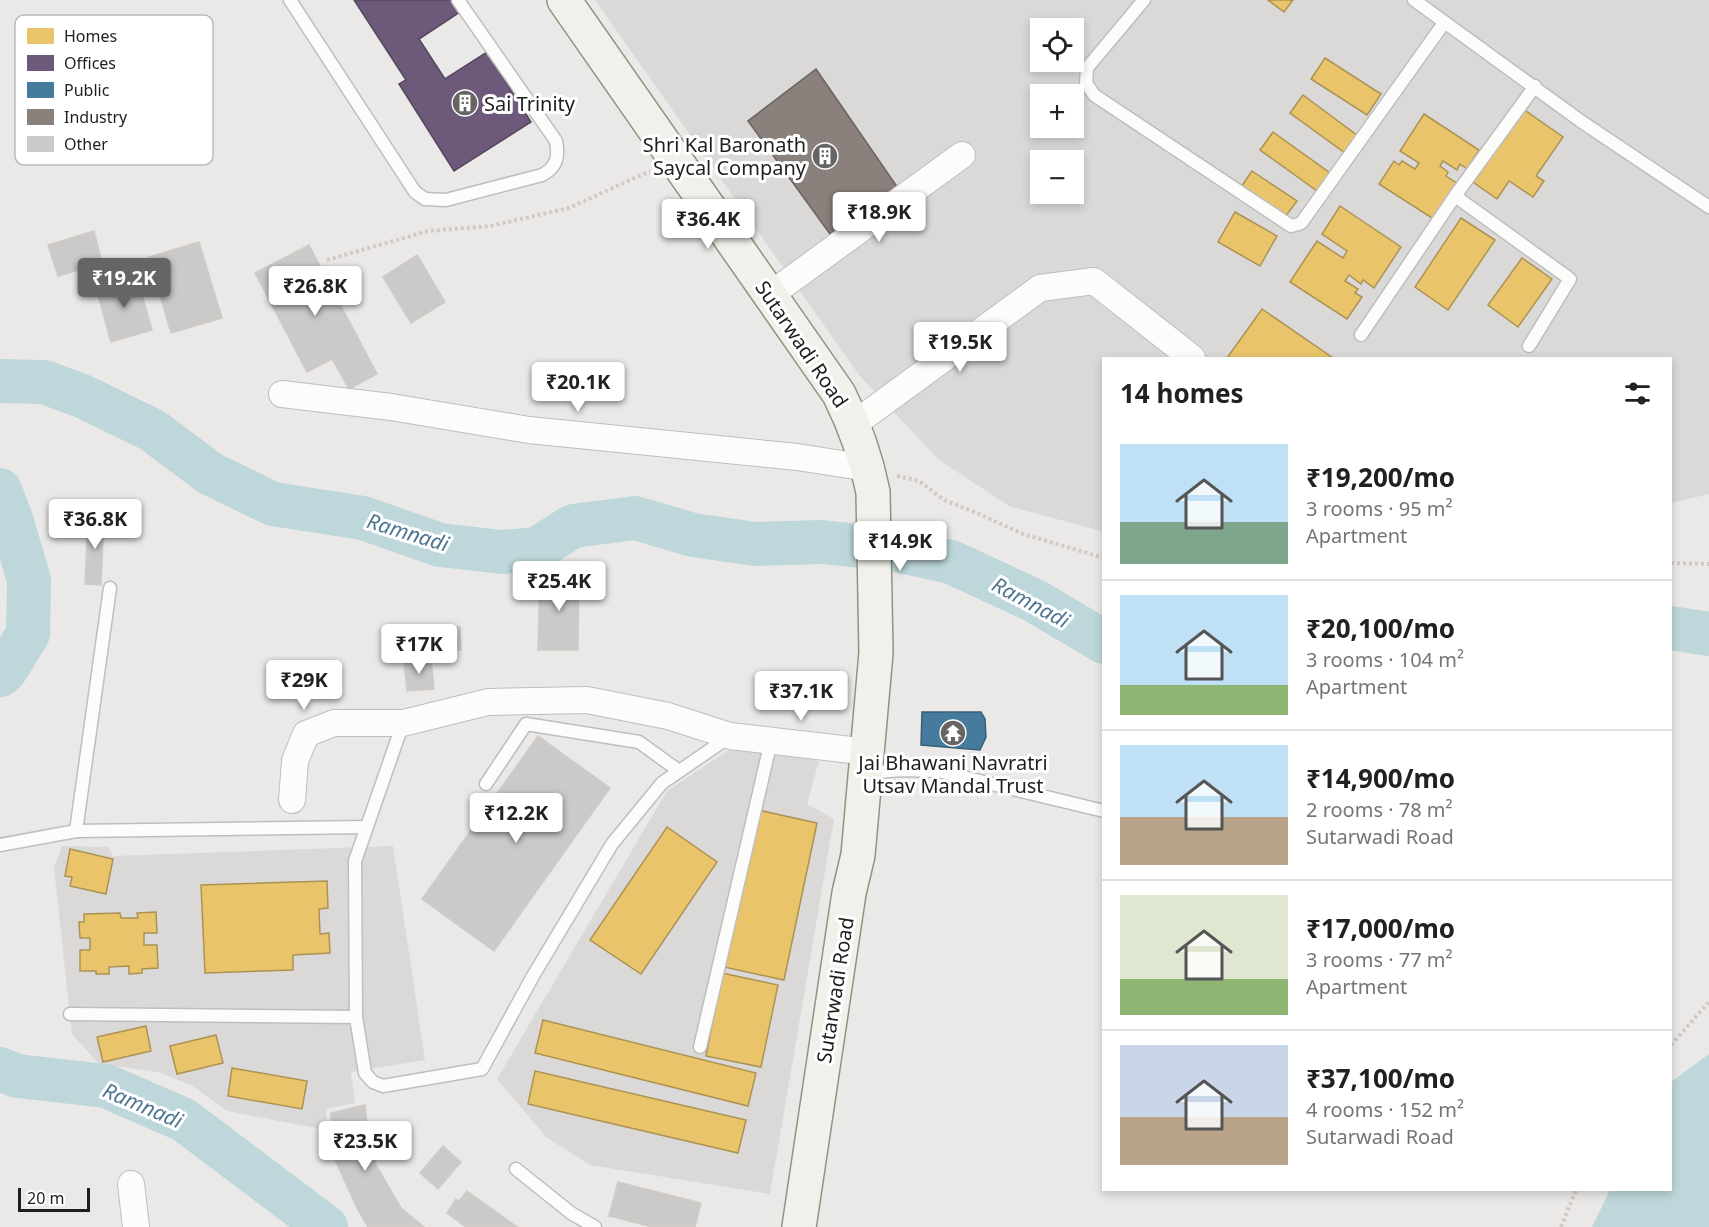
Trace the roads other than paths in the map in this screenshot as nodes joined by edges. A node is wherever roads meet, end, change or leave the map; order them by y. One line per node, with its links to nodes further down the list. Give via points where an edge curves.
1 (290, 0): 2 (lane, via 415,192 425,199 447,200 542,175 557,162 558,152 556,141)
2 (458, 0)
3 (564, 0): 11 (street, Sutarwadi Road)
4 (1144, 0): 6 (lane, via 1087,68 1089,90 1291,226 1302,222)
5 (1414, 0): 6 (lane)
6 (1444, 23): 7 (lane)
7 (1534, 86): 9 (lane); 10 (lane)
8 (962, 155): 11 (street)
9 (1455, 196): 12 (lane); 13 (lane, via 1570,279)
10 (1709, 207)
11 (771, 295): 16 (street, Sutarwadi Road, via 839,394)
12 (1361, 334)
13 (1529, 346)
14 (1191, 357): 16 (street, via 1094,281 1040,288)
15 (282, 394): 17 (street, via 529,430 797,456)
16 (854, 424): 17 (street, Sutarwadi Road)
17 (870, 480): 22 (street, Sutarwadi Road, via 876,653)
18 (110, 588): 28 (lane)
19 (403, 723): 20 (street, via 488,702 587,700 668,716); 25 (street, via 334,723 306,734 294,761); 27 (lane)
20 (730, 736): 21 (street); 23 (lane)
21 (771, 741): 22 (street); 32 (lane)
22 (867, 763): 26 (lane, via 901,770 938,771); 37 (street, Sutarwadi Road, via 858,855)
23 (679, 771): 24 (lane, via 639,742 526,724); 31 (lane, via 662,783 612,844 482,1069 383,1086 373,1082 365,1072)
24 (486, 784)
25 (292, 801)
26 (1102, 811)
27 (367, 827): 28 (lane); 31 (lane, via 355,861)
28 (76, 831): 29 (lane)
29 (0, 845)
30 (70, 1014): 31 (lane)
31 (356, 1017)
32 (700, 1047)
33 (516, 1169): 36 (lane)
34 (131, 1184): 35 (street)
35 (136, 1227)
36 (595, 1227)
37 (799, 1227)

